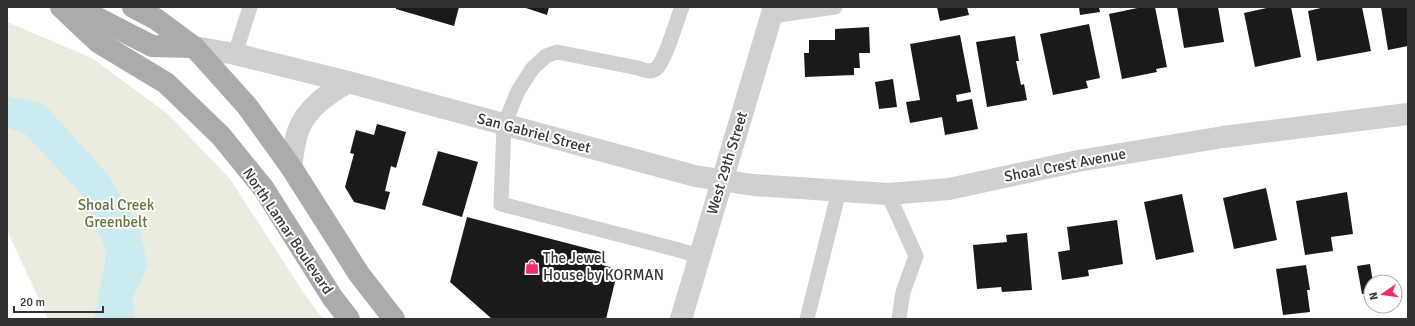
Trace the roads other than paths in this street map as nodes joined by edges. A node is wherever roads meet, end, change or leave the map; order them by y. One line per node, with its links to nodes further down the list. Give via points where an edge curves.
1 (61, 7): 18 (main road, North Lamar Boulevard, via 98,42 166,83 221,136 264,190)
2 (76, 7): 8 (main road, via 152,46)
3 (133, 7): 8 (main road, via 156,19)
4 (250, 7): 9 (lane)
5 (682, 7): 12 (lane, via 663,58 656,69 647,72 558,52 546,56 524,80)
6 (835, 7): 7 (lane)
7 (773, 12): 14 (street, West 29th Street)
8 (194, 47): 9 (street, San Gabriel Street); 13 (main road, via 247,106)
9 (235, 54): 10 (street, San Gabriel Street)
10 (348, 82): 12 (street, San Gabriel Street); 13 (street, via 325,97 310,111 298,130)
11 (1408, 114): 16 (street, Shoal Crest Avenue, via 1223,137 1078,160 949,190)
12 (504, 125): 14 (street, San Gabriel Street); 17 (lane, via 501,204)
13 (291, 167): 19 (main road, via 359,274)
14 (721, 181): 15 (street, Shoal Crest Avenue); 17 (street, West 29th Street)
15 (839, 191): 16 (street, Shoal Crest Avenue); 21 (lane)
16 (888, 194): 22 (lane, via 916,256 903,292)
17 (699, 256): 20 (street, West 29th Street)
18 (349, 319)
19 (394, 319)
20 (681, 319)
21 (807, 319)
22 (899, 319)

